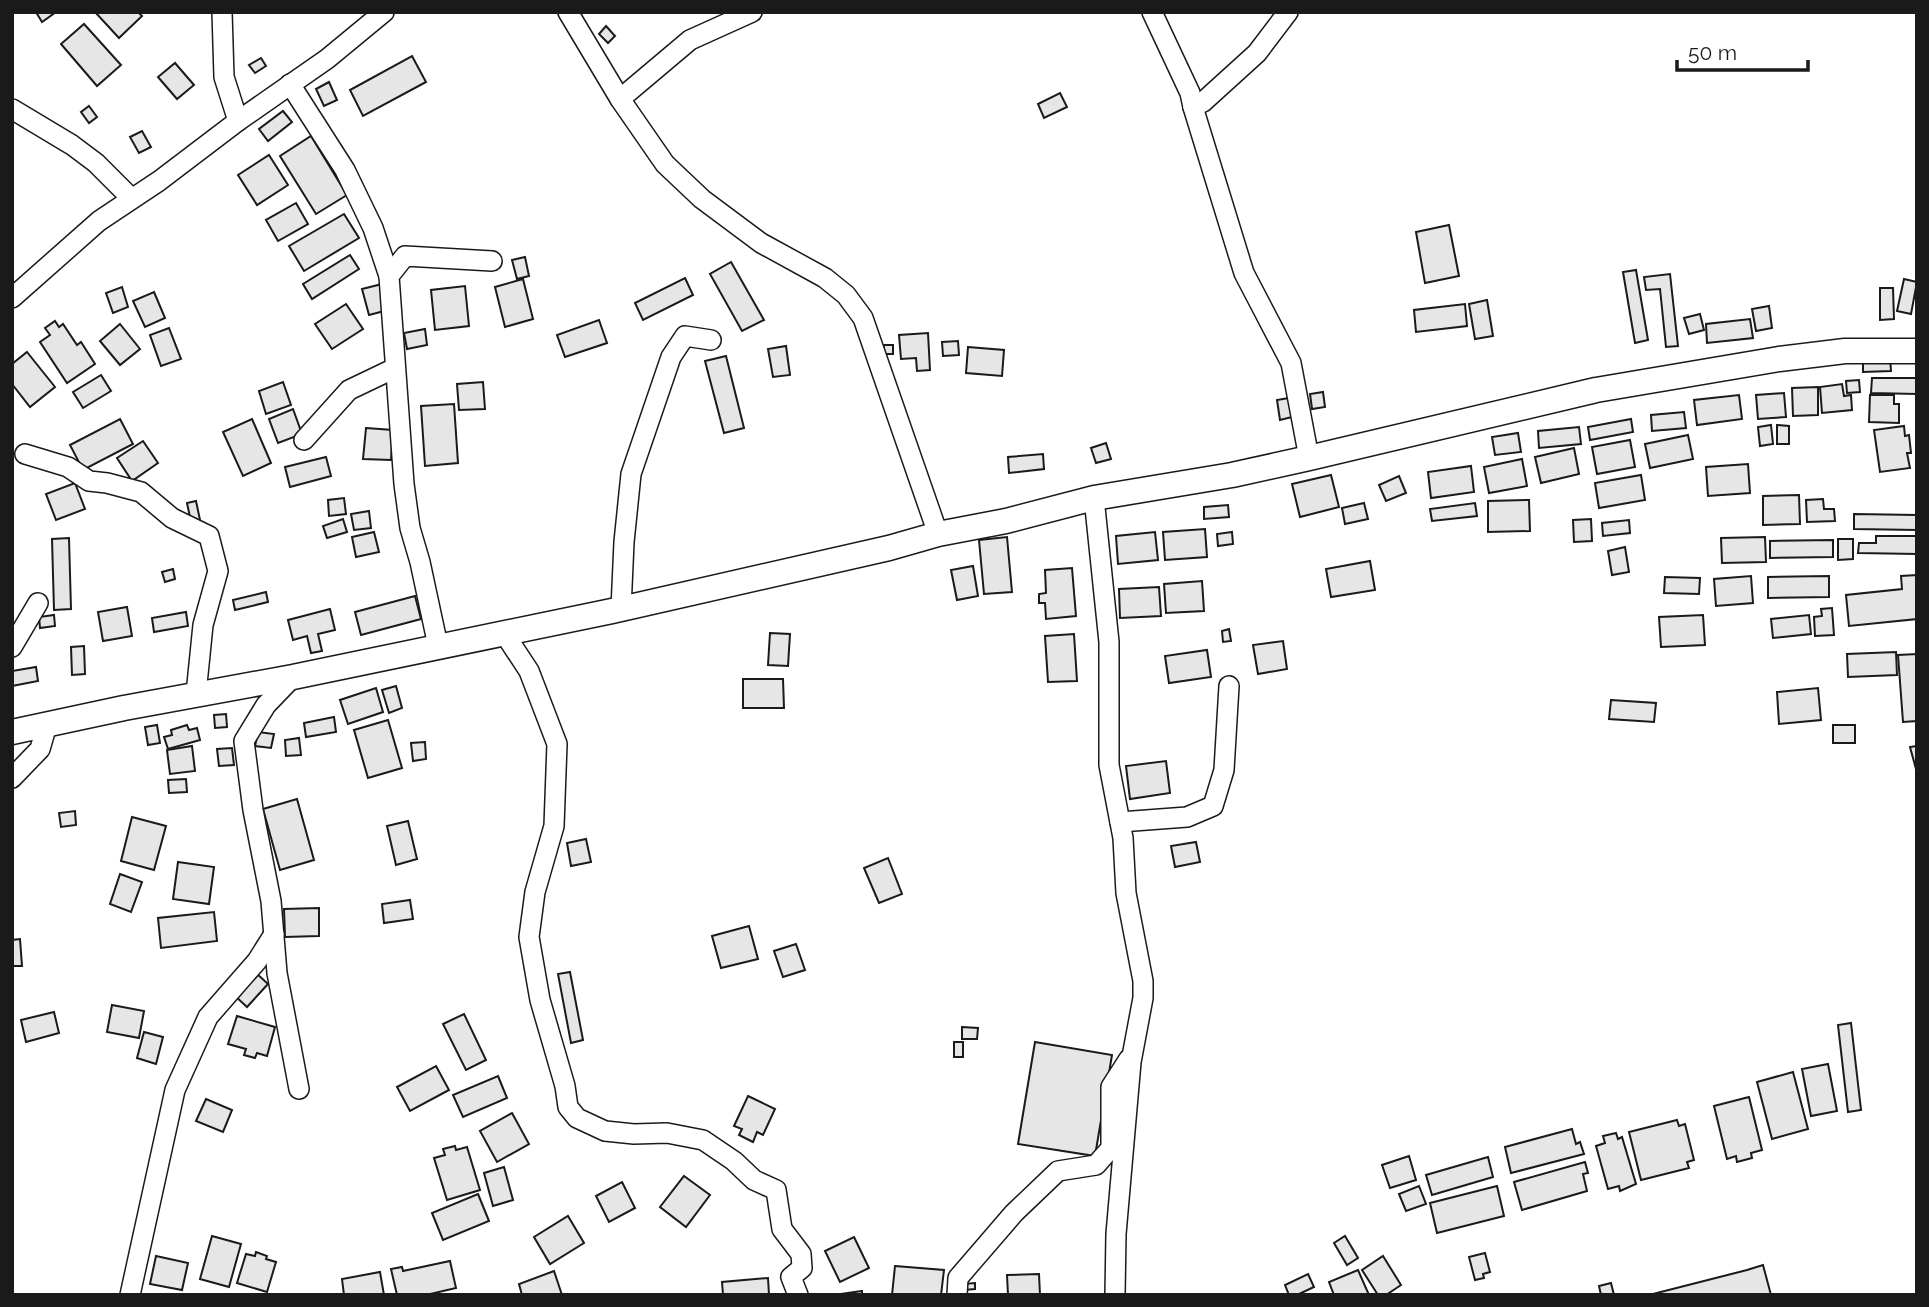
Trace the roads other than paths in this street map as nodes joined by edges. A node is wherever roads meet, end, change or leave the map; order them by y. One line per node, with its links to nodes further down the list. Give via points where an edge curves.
1 (222, 12): 11 (street, via 224,77)
2 (384, 12): 7 (street, via 327,59)
3 (568, 12): 8 (street)
4 (752, 12): 8 (street, via 690,40)
5 (1152, 12): 9 (street)
6 (1288, 12): 9 (street, via 1257,52)
7 (289, 83): 11 (street); 14 (street, via 345,170 373,228)
8 (620, 99): 23 (street, via 665,164 702,199 761,243 825,278 846,295 863,318)
9 (1193, 107): 21 (street, via 1244,272 1291,363)
10 (12, 109): 12 (street, via 88,157)
11 (238, 121): 12 (street)
12 (131, 198): 15 (street, via 99,220)
13 (492, 261): 14 (street, via 405,256)
14 (389, 276): 18 (street)
15 (12, 298)
16 (711, 340): 25 (street, via 685,336 671,357 631,474)
17 (1917, 351): 21 (main road, via 1845,351 1779,359 1596,390)
18 (395, 368): 19 (street, via 349,390); 27 (street, via 410,528)
19 (304, 440)
20 (25, 454): 31 (street, via 68,467 89,481 141,492 172,518 209,536 218,571 203,625)
21 (1310, 458): 22 (main road)
22 (1094, 498): 23 (main road); 35 (street, via 1109,642 1109,765)
23 (938, 534): 25 (main road)
24 (38, 603): 28 (street)
25 (621, 609): 26 (main road)
26 (504, 633): 27 (main road); 40 (street, via 529,671 557,744 554,826 535,892 529,937 568,1107 577,1118 605,1131 667,1133 703,1140 754,1180 776,1190 782,1229 801,1254 802,1268 791,1277)
27 (438, 646): 29 (main road)
28 (12, 647)
29 (293, 677): 31 (main road); 36 (street, via 266,705 244,741)
30 (1229, 686): 35 (street, via 1224,770 1213,806 1187,817)
31 (196, 694): 32 (main road)
32 (47, 725): 33 (main road); 34 (street, via 40,749)
33 (12, 732)
34 (12, 779)
35 (1120, 822): 37 (street, via 1126,893 1143,981)
36 (274, 934): 38 (street); 39 (street, via 208,1017 175,1090)
37 (1133, 1053): 41 (street, via 1111,1087 1111,1148 1096,1165 1058,1171 958,1278); 42 (street, via 1116,1234)
38 (299, 1089)
39 (130, 1295)
40 (798, 1295)
41 (957, 1295)
42 (1115, 1295)

